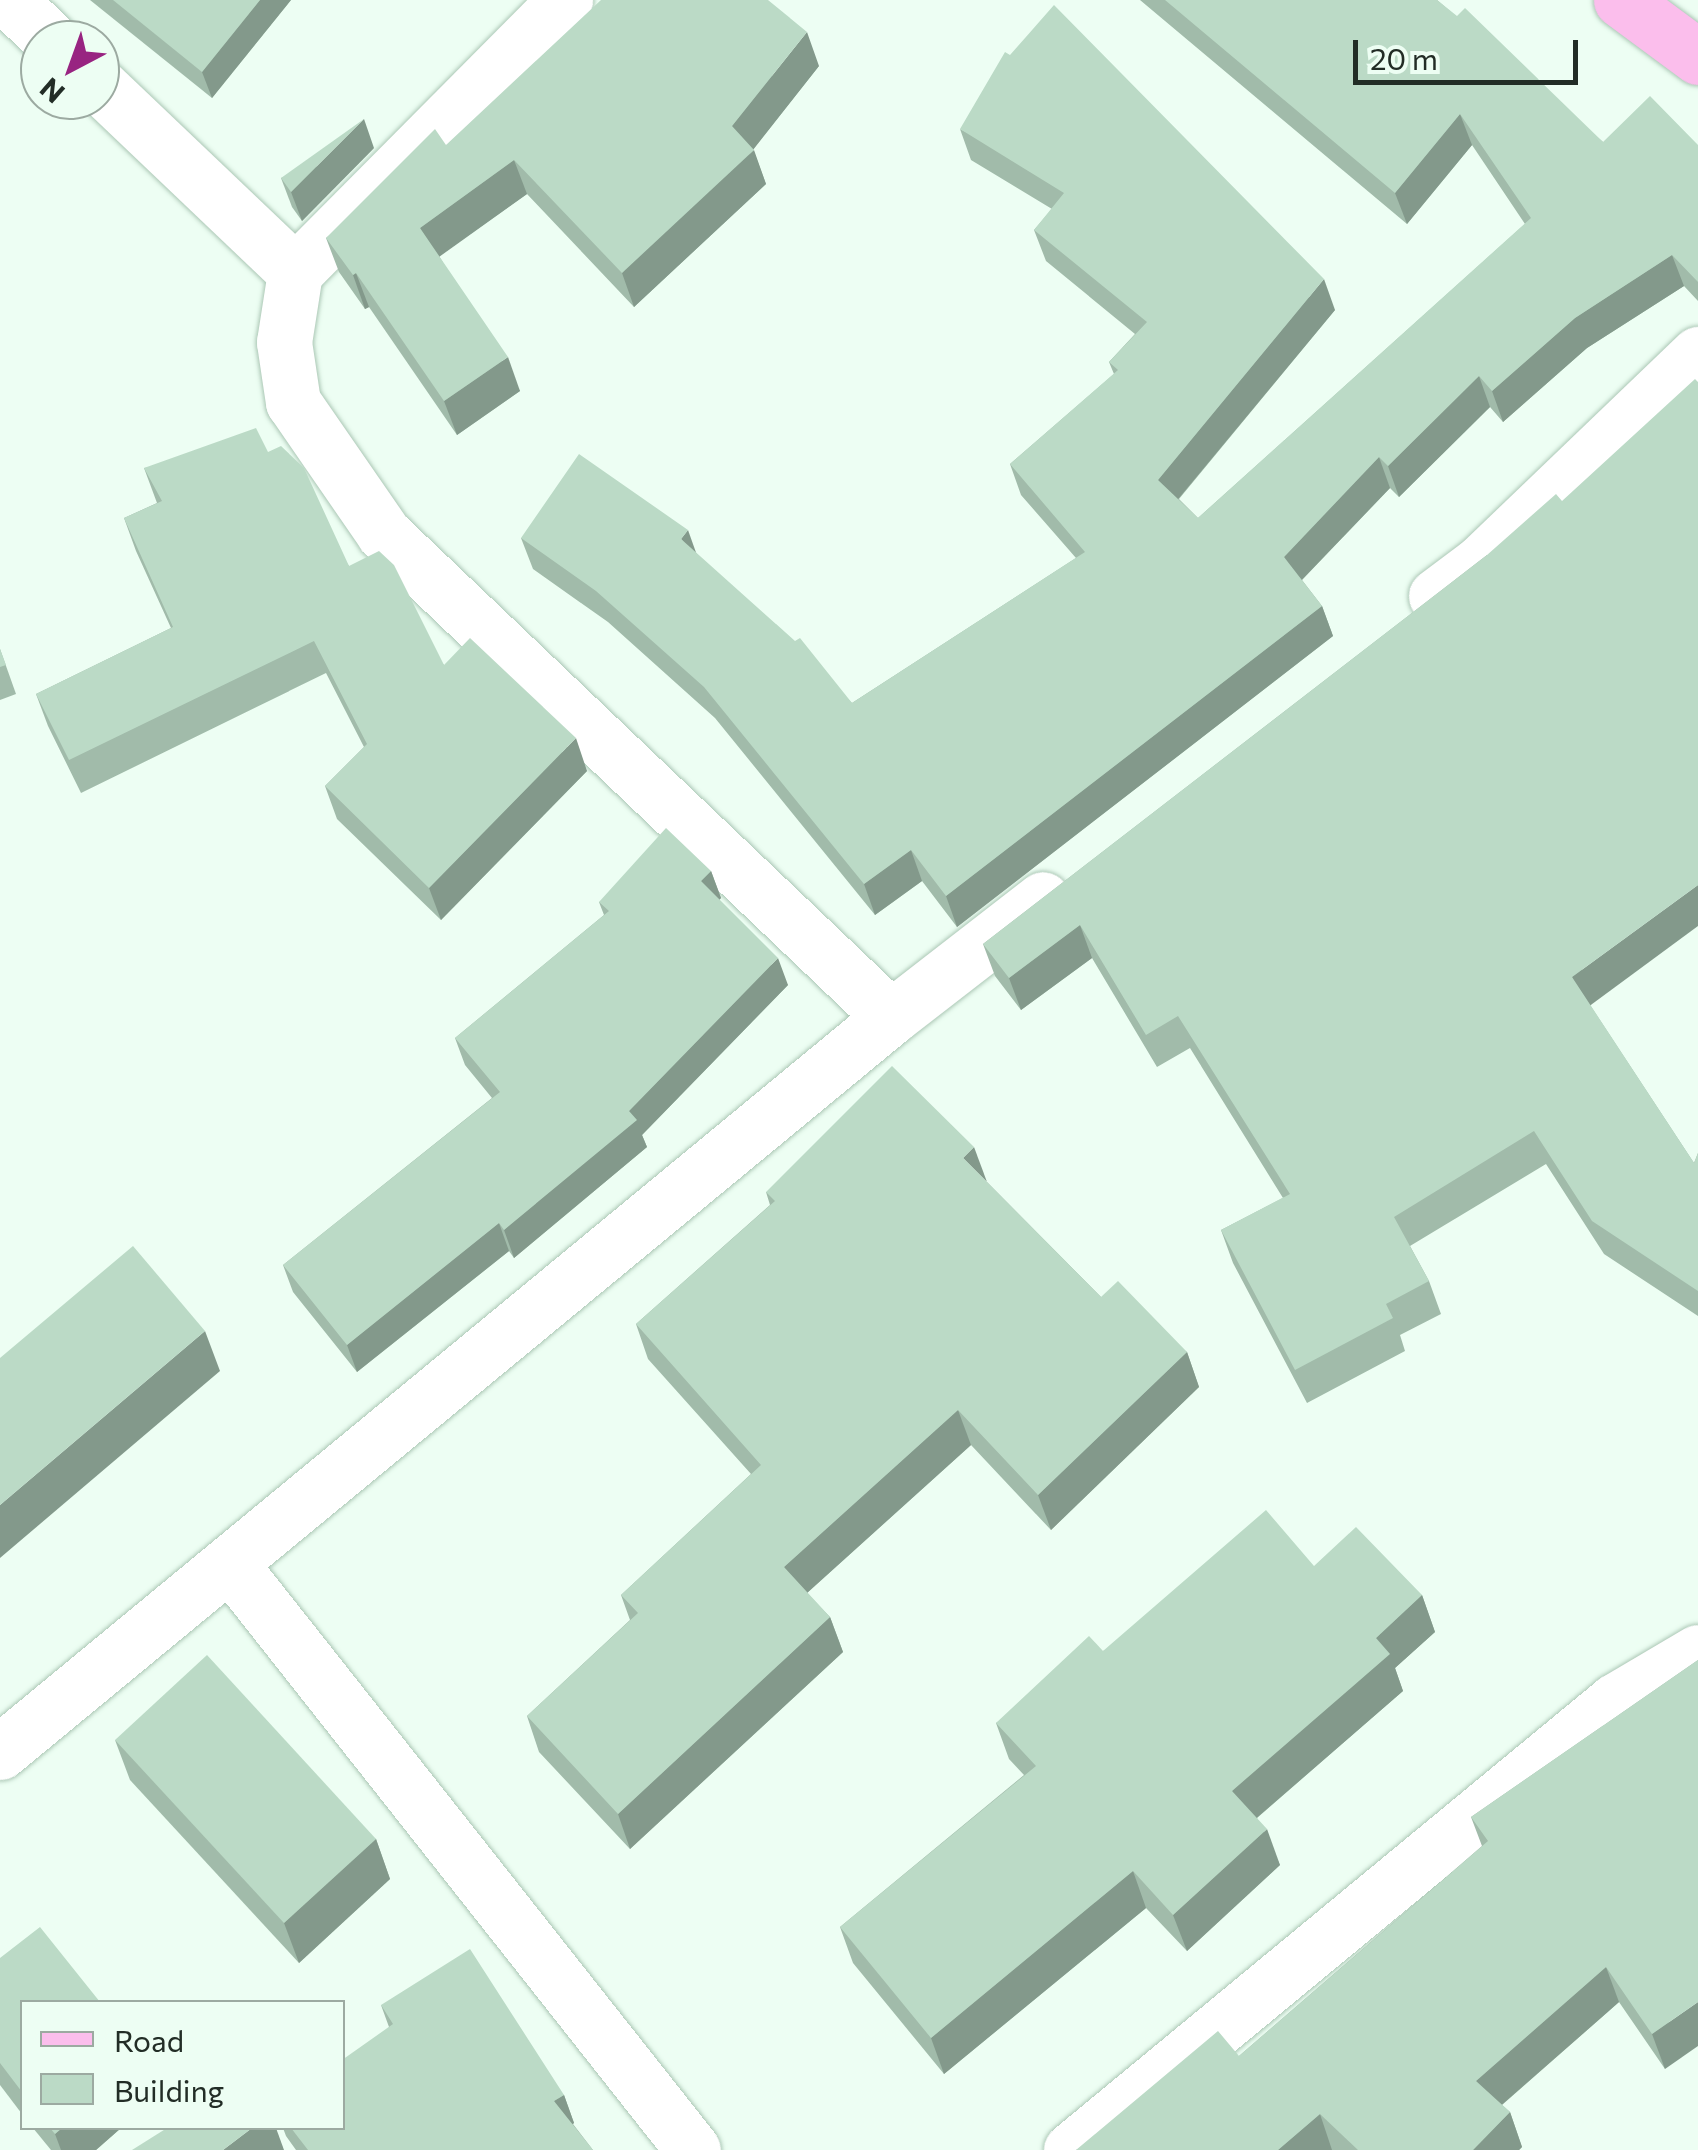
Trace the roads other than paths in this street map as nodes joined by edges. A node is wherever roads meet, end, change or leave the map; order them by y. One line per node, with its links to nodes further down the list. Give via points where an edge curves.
1 (9, 0): 4 (street)
2 (565, 0): 7 (street)
3 (1621, 0): 5 (main road)
4 (30, 20)
5 (1698, 57)
6 (120, 105): 7 (street)
7 (295, 272): 11 (street, via 284,342 293,402 384,534)
8 (1698, 354): 9 (street, via 1480,562)
9 (1403, 622)
10 (1077, 873): 11 (street)
11 (891, 1017): 12 (street)
12 (231, 1565): 14 (street); 15 (street)
13 (1698, 1652): 16 (street, via 1615,1701)
14 (0, 1752)
15 (694, 2150)
16 (1071, 2150)

